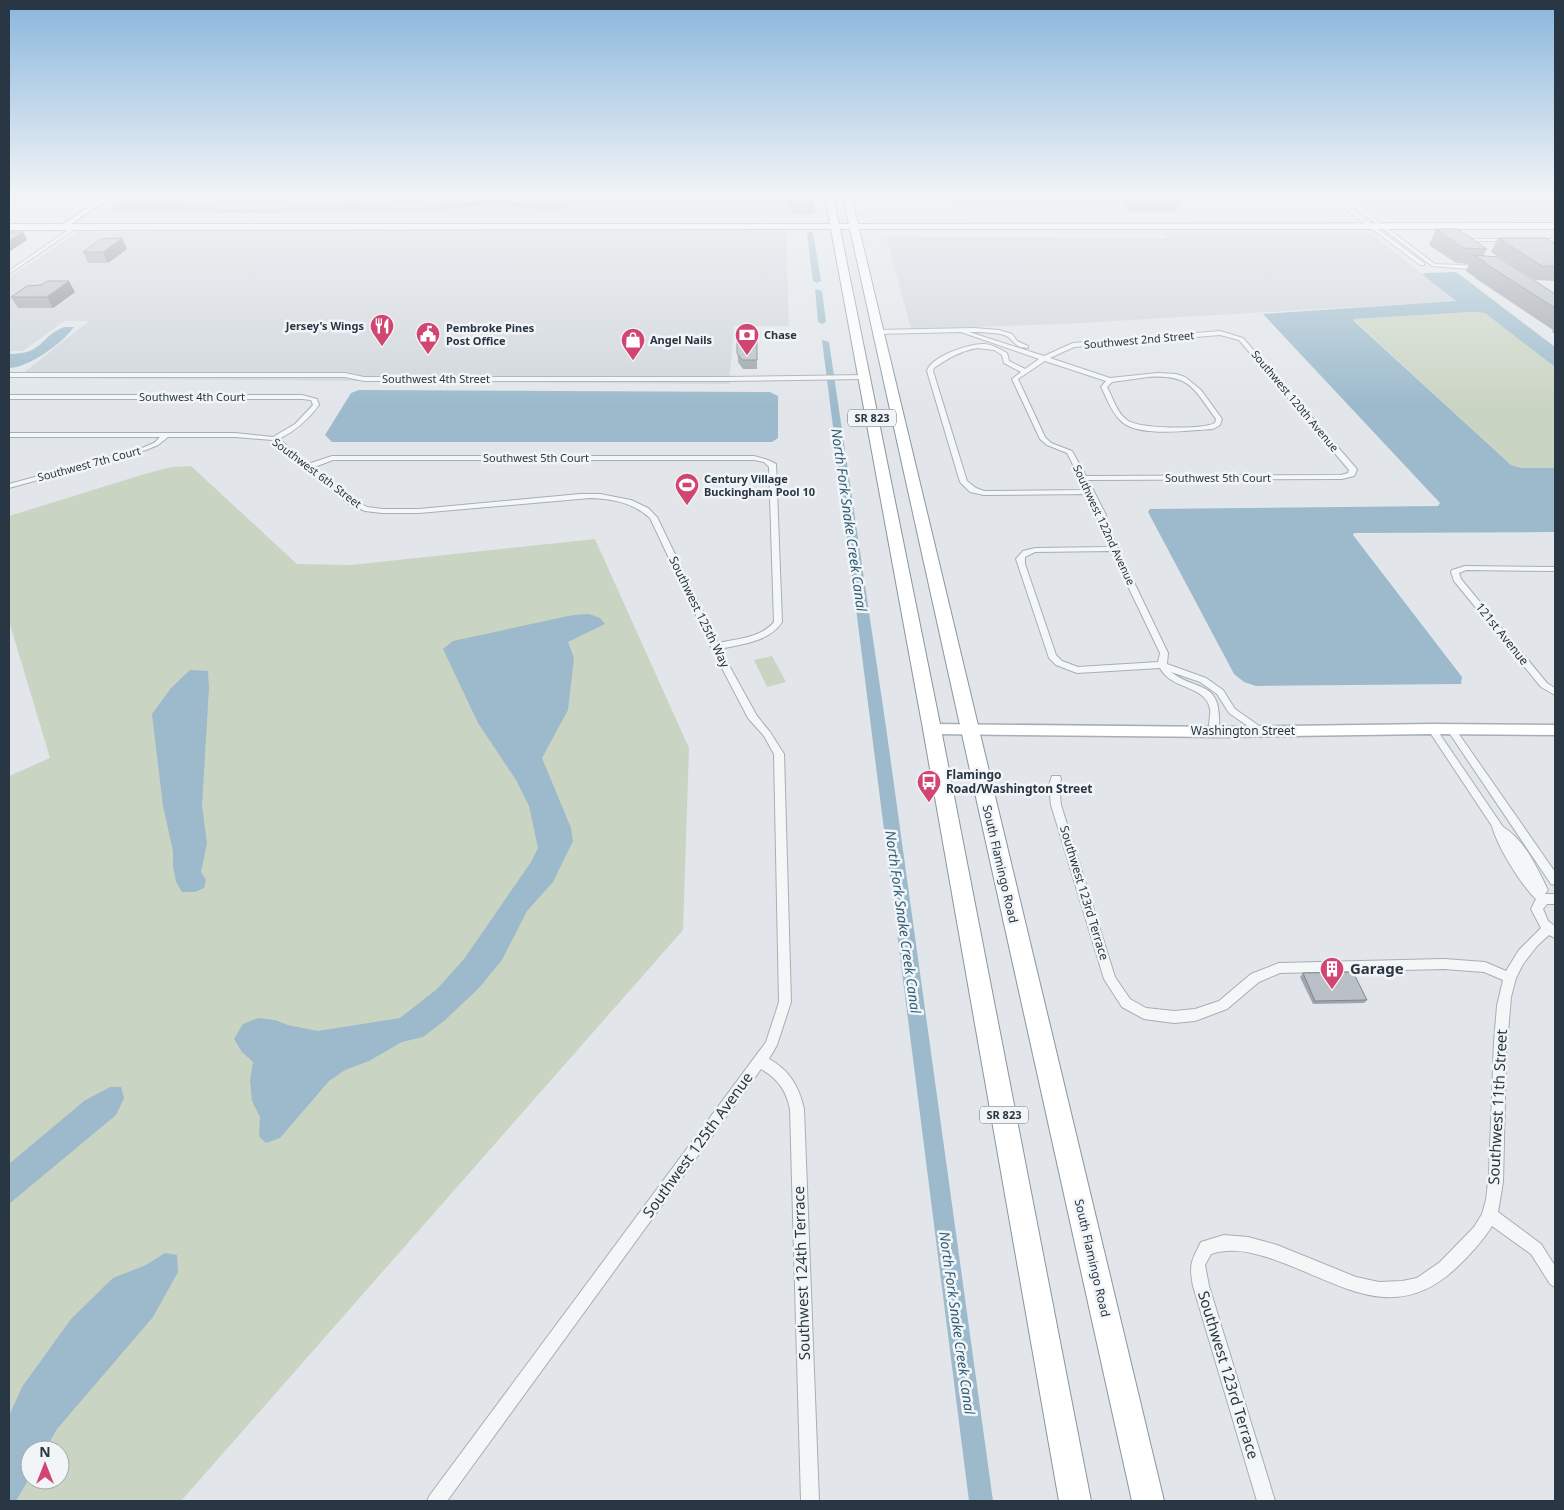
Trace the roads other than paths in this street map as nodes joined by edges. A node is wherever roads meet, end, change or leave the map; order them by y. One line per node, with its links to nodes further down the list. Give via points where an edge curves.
1 (19, 265): 6 (street)
2 (843, 265): 7 (highway, SR 823)
3 (863, 265): 8 (highway, South Flamingo Road / SR 823)
4 (1442, 265): 5 (street)
5 (1488, 268)
6 (9, 273)
7 (847, 286): 8 (highway, via 858,295 864,326); 15 (highway, SR 823)
8 (878, 332): 9 (street); 32 (highway, South Flamingo Road / SR 823)
9 (964, 332): 11 (street, via 987,330 1006,333 1020,345); 12 (street)
10 (1230, 334): 11 (street, Southwest 2nd Street, via 1074,345); 22 (street, Southwest 120th Avenue, via 1241,339 1353,470)
11 (1050, 356): 12 (street, Southwest 2nd Street)
12 (1043, 359): 13 (street); 16 (street)
13 (1025, 371): 23 (street, Southwest 122nd Avenue, via 1015,378 1042,438 1070,452); 25 (street, via 1006,362 1002,351 987,345 969,346 931,367 964,482 973,490 984,493)
14 (9, 375): 15 (street, Southwest 4th Street, via 345,375 364,379)
15 (864, 377): 33 (highway, SR 823)
16 (1110, 380): 16 (street, via 1104,387 1124,421 1132,426 1212,427 1218,424 1219,419 1185,379 1174,375)
17 (9, 397): 20 (street, Southwest 4th Court, via 314,399 316,405 303,422)
18 (9, 435): 19 (street, Southwest 6th Street)
19 (166, 435): 20 (street, Southwest 6th Street, via 253,435); 24 (street, Southwest 7th Court, via 151,446)
20 (274, 439): 21 (street, Southwest 6th Street)
21 (307, 467): 26 (street, Southwest 6th Street, via 352,502 382,511 419,511 580,496); 29 (street, Southwest 5th Court, via 332,458 754,458 766,461 773,466 778,622 775,629 767,634)
22 (1351, 474): 23 (street, Southwest 5th Court, via 1342,477)
23 (1084, 478): 25 (street, Southwest 122nd Avenue)
24 (9, 486)
25 (1090, 492): 27 (street, Southwest 122nd Avenue)
26 (624, 499): 29 (street, Southwest 125th Way, via 644,508 653,517)
27 (1114, 549): 30 (street, Southwest 122nd Avenue, via 1164,653); 30 (street, via 1026,551 1020,559 1052,656 1068,668 1087,670)
28 (1555, 569): 31 (street, 121st Avenue, via 1465,568 1455,572 1457,579 1544,685)
29 (715, 646): 39 (street, Southwest 125th Way, via 753,718)
30 (1162, 665): 37 (street, via 1173,678 1204,690 1214,703 1214,725); 38 (street, via 1203,680 1220,692 1232,711)
31 (1555, 692)
32 (969, 728): 33 (street, Washington Street); 37 (street, Washington Street); 54 (highway, South Flamingo Road / SR 823)
33 (932, 729): 53 (highway, SR 823)
34 (1432, 729): 35 (street, Washington Street); 38 (street, Washington Street); 40 (street)
35 (1451, 729): 36 (street, Washington Street); 41 (street)
36 (1555, 730)
37 (1220, 732): 38 (street, Washington Street)
38 (1262, 732)
39 (767, 734): 47 (street, Southwest 125th Avenue, via 780,754 785,1002 771,1045)
40 (1461, 772): 41 (street); 44 (street, via 1499,830 1518,848)
41 (1480, 772): 43 (street)
42 (1056, 779): 46 (street, Southwest 123rd Terrace, via 1056,805 1110,979 1126,1003 1144,1013 1174,1018 1195,1015 1223,1005 1255,978 1279,968 1444,964 1485,967)
43 (1555, 881)
44 (1545, 897): 45 (street, via 1537,905 1537,914)
45 (1552, 931): 46 (street, Southwest 11th Street, via 1534,943 1513,969)
46 (1510, 978): 48 (street, Southwest 11th Street, via 1503,1002 1496,1179)
47 (760, 1061): 51 (street, Southwest 125th Avenue); 52 (street, Southwest 124th Terrace, via 785,1078 794,1092 797,1109)
48 (1489, 1215): 49 (street, Southwest 11th Street, via 1471,1243 1438,1273 1417,1285 1399,1290 1371,1289 1341,1280 1277,1252 1239,1242 1219,1242); 50 (street, via 1536,1250)
49 (1206, 1249): 55 (street, Southwest 123rd Terrace, via 1198,1264 1200,1286)
50 (1555, 1279)
51 (436, 1501)
52 (810, 1501)
53 (1075, 1501)
54 (1148, 1501)
55 (1266, 1501)

